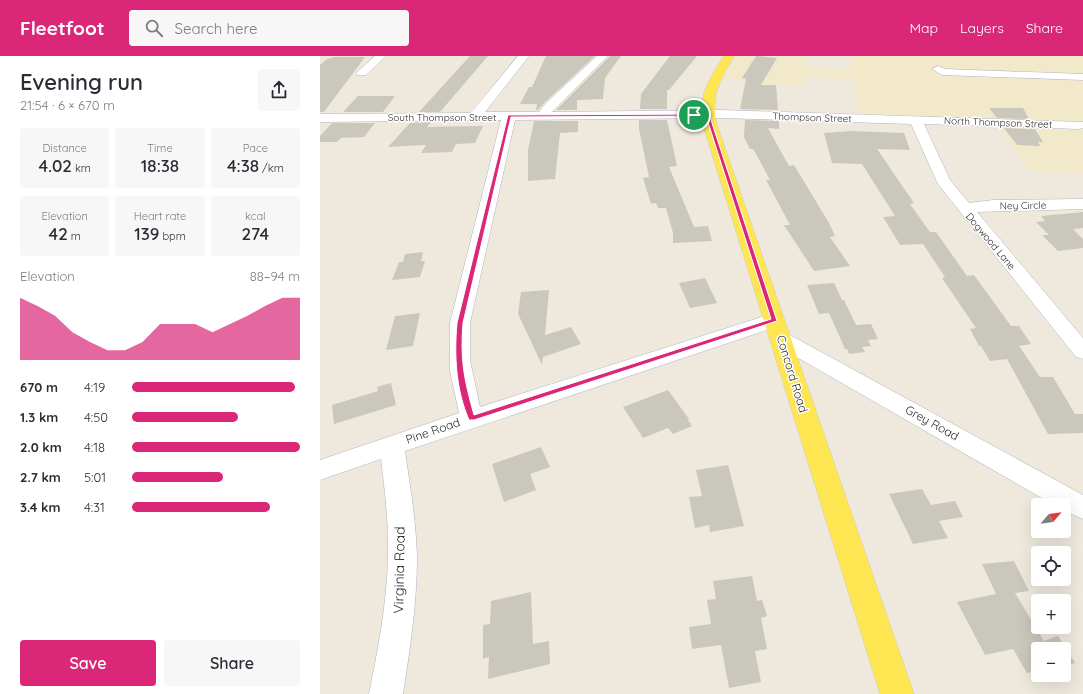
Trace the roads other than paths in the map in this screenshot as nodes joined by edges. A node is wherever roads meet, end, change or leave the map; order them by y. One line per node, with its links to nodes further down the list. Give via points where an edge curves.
1 (381, 56): 6 (street)
2 (524, 56): 9 (street)
3 (603, 56): 11 (street, via 549,107)
4 (729, 56): 8 (main road, Concord Road, via 710,89 706,104)
5 (938, 69): 7 (street, via 942,72)
6 (362, 73)
7 (1083, 77)
8 (707, 114): 11 (street, South Thompson Street); 13 (street, Thompson Street); 17 (main road, Concord Road)
9 (475, 116): 10 (street, South Thompson Street); 12 (street, South Thompson Street)
10 (509, 116): 11 (street, South Thompson Street); 19 (street, via 460,323 460,377)
11 (544, 116)
12 (320, 118)
13 (916, 120): 14 (street, North Thompson Street); 16 (street, Dogwood Lane, via 943,181)
14 (1079, 125)
15 (1083, 204): 16 (street, Ney Circle, via 993,205)
16 (964, 208): 18 (street, Dogwood Lane)
17 (778, 329): 19 (street, Pine Road); 22 (street, Grey Road); 24 (main road, Concord Road, via 812,440)
18 (1083, 352)
19 (472, 418): 20 (street, Pine Road)
20 (392, 445): 21 (street, Pine Road); 23 (street, Virginia Road, via 401,516 402,572 398,624)
21 (320, 470)
22 (1083, 508)
23 (386, 694)
24 (897, 694)

